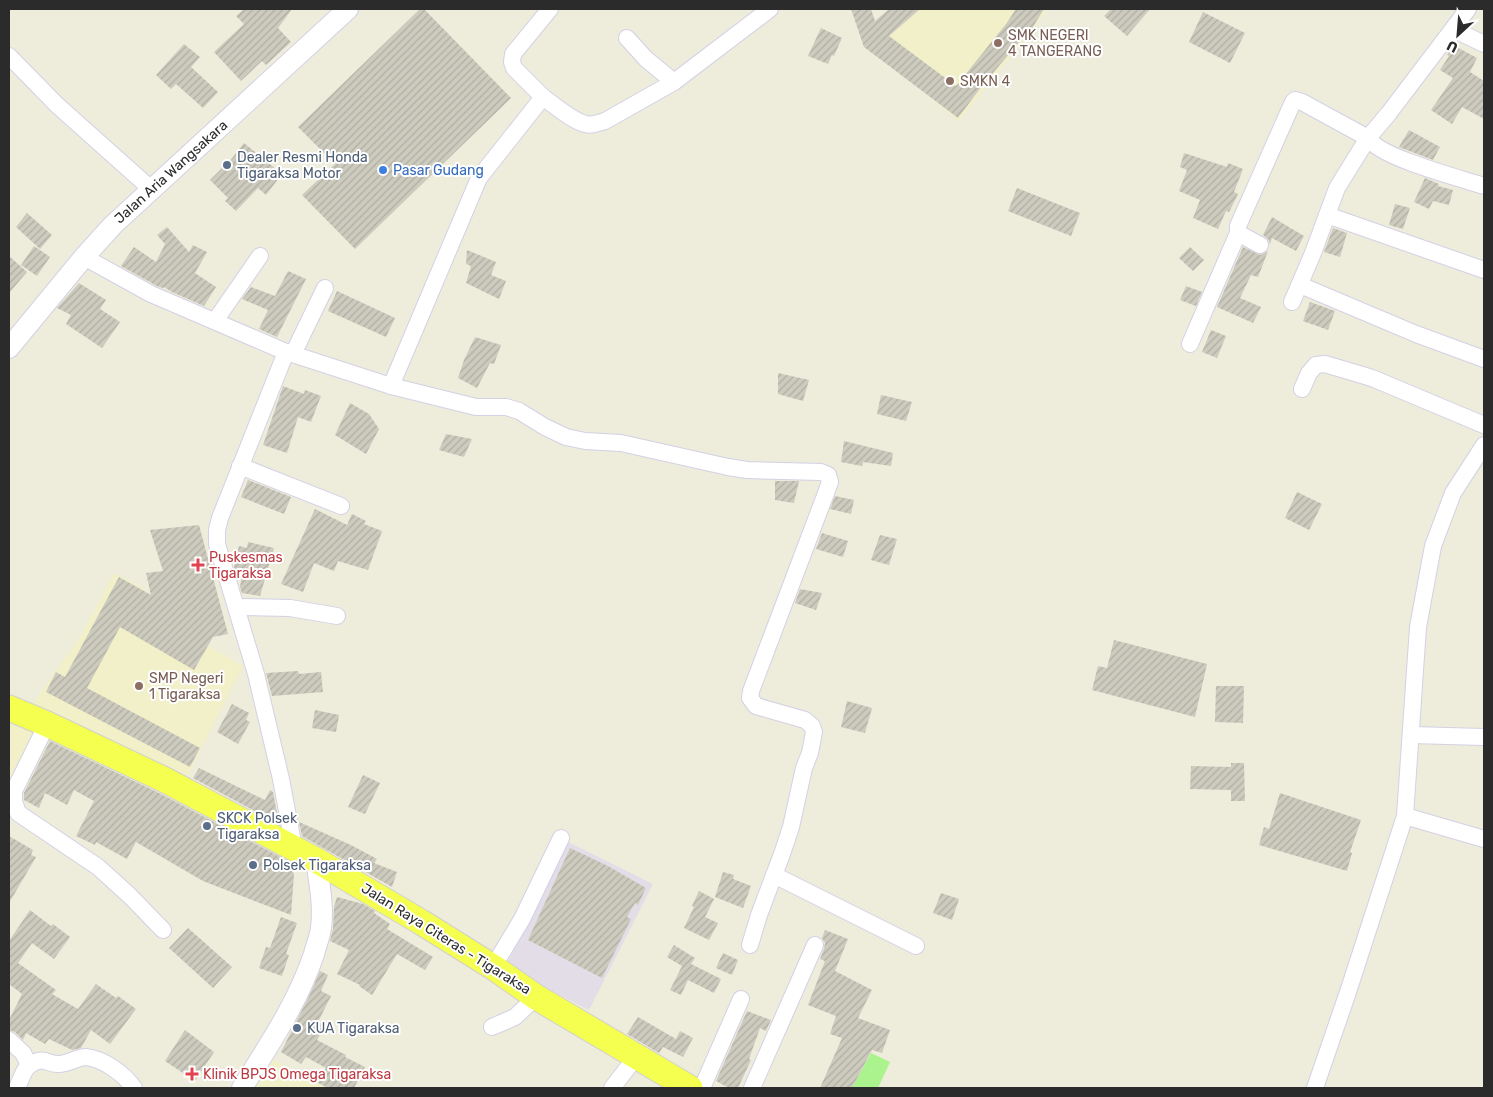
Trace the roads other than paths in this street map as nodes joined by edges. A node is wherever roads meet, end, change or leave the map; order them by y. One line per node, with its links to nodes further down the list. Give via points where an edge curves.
1 (348, 9): 13 (street, Jalan Aria Wangsakara)
2 (550, 9): 10 (street, via 513,54 512,62)
3 (770, 9): 9 (street)
4 (1468, 9): 5 (street)
5 (1453, 29): 7 (street); 11 (street)
6 (626, 38): 9 (street)
7 (1484, 44)
8 (9, 56): 13 (street)
9 (674, 82): 10 (street, via 595,124 584,124)
10 (543, 97): 28 (street, via 479,178)
11 (1368, 138): 12 (street, via 1379,148 1416,164); 14 (street, via 1337,188); 15 (street, via 1295,100 1238,226)
12 (1484, 186)
13 (151, 189): 18 (street, Jalan Aria Wangsakara, via 113,224)
14 (1327, 215): 19 (street); 20 (street)
15 (1238, 234): 16 (street); 24 (street)
16 (1260, 245)
17 (260, 256): 23 (street)
18 (84, 257): 23 (street, via 151,294); 25 (street, Jalan Aria Wangsakara)
19 (1484, 270)
20 (1300, 285): 22 (street); 27 (street)
21 (325, 288): 26 (street)
22 (1292, 302)
23 (215, 321): 26 (street)
24 (1190, 344)
25 (9, 348)
26 (289, 353): 28 (street); 32 (street)
27 (1484, 359)
28 (391, 386): 45 (street, via 476,407 506,407 519,411 545,428 585,442 621,443 747,470 821,472 828,475 830,482 750,698 756,706 806,720 814,732 791,826)
29 (1302, 389): 30 (street, via 1316,365 1325,364 1372,378)
30 (1484, 425)
31 (1484, 444): 38 (street, via 1453,493 1433,546 1418,627)
32 (240, 466): 33 (street); 34 (street, via 217,530 224,568)
33 (341, 506)
34 (237, 607): 35 (street, via 290,608); 43 (street, via 259,684)
35 (337, 616)
36 (9, 708): 37 (main road, Jalan Raya Citeras - Tigaraksa)
37 (47, 724): 43 (main road, Jalan Raya Citeras - Tigaraksa, via 165,780); 46 (street, via 14,791 18,813 98,867)
38 (1411, 735): 39 (street); 40 (street)
39 (1484, 737)
40 (1405, 816): 42 (street); 64 (street)
41 (561, 838): 50 (street, via 522,919)
42 (1484, 839)
43 (294, 848): 44 (main road, Jalan Raya Citeras - Tigaraksa)
44 (316, 860): 50 (main road, Jalan Raya Citeras - Tigaraksa); 59 (street, via 322,906 321,928 310,966 277,1032)
45 (774, 876): 47 (street); 49 (street)
46 (163, 930)
47 (750, 945)
48 (815, 945): 63 (street)
49 (916, 946)
50 (493, 967): 51 (main road, Jalan Raya Citeras - Tigaraksa)
51 (536, 997): 53 (street, via 515,1016); 55 (main road, Jalan Raya Citeras - Tigaraksa)
52 (741, 999): 62 (street)
53 (492, 1027)
54 (9, 1040): 56 (street)
55 (636, 1057): 60 (street); 61 (main road, Jalan Raya Citeras - Tigaraksa)
56 (29, 1065): 57 (street); 58 (street, via 38,1060 59,1064 85,1057 109,1066)
57 (17, 1088)
58 (134, 1088)
59 (242, 1088)
60 (612, 1088)
61 (690, 1088)
62 (702, 1088)
63 (752, 1088)
64 (1315, 1088)

